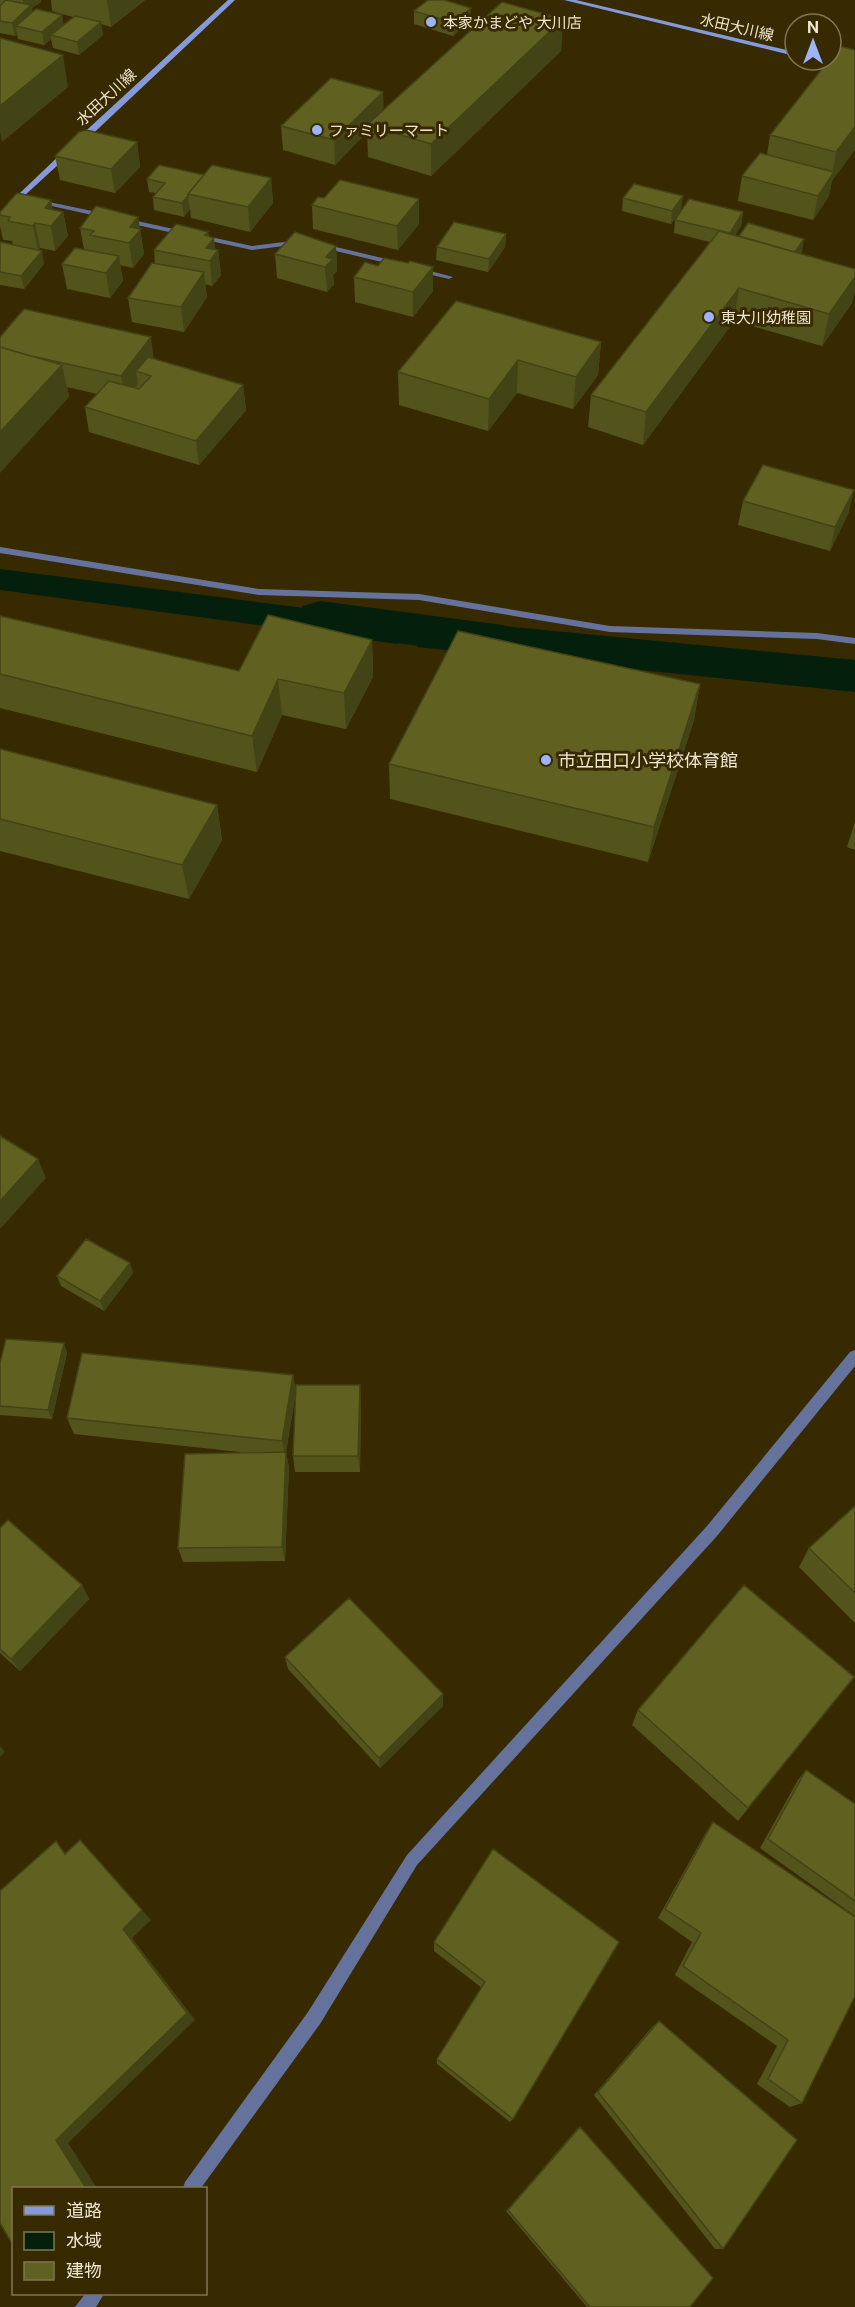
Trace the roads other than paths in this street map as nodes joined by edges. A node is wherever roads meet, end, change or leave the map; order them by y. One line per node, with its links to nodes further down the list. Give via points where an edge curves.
1 (232, 0): 4 (main road, 水田大川線)
2 (567, 0): 3 (main road, 水田大川線)
3 (783, 51)
4 (21, 197): 5 (main road, 水田大川線); 6 (street, via 252,248)
5 (0, 216)
6 (307, 241)
7 (318, 243): 8 (street)
8 (449, 277)
9 (0, 550): 10 (street, via 259,592 419,597 610,629 817,636)
10 (855, 641)
11 (855, 1356): 12 (street, via 712,1531 412,1860 314,2018)
12 (192, 2187)
13 (95, 2295): 14 (street)
14 (84, 2307)

